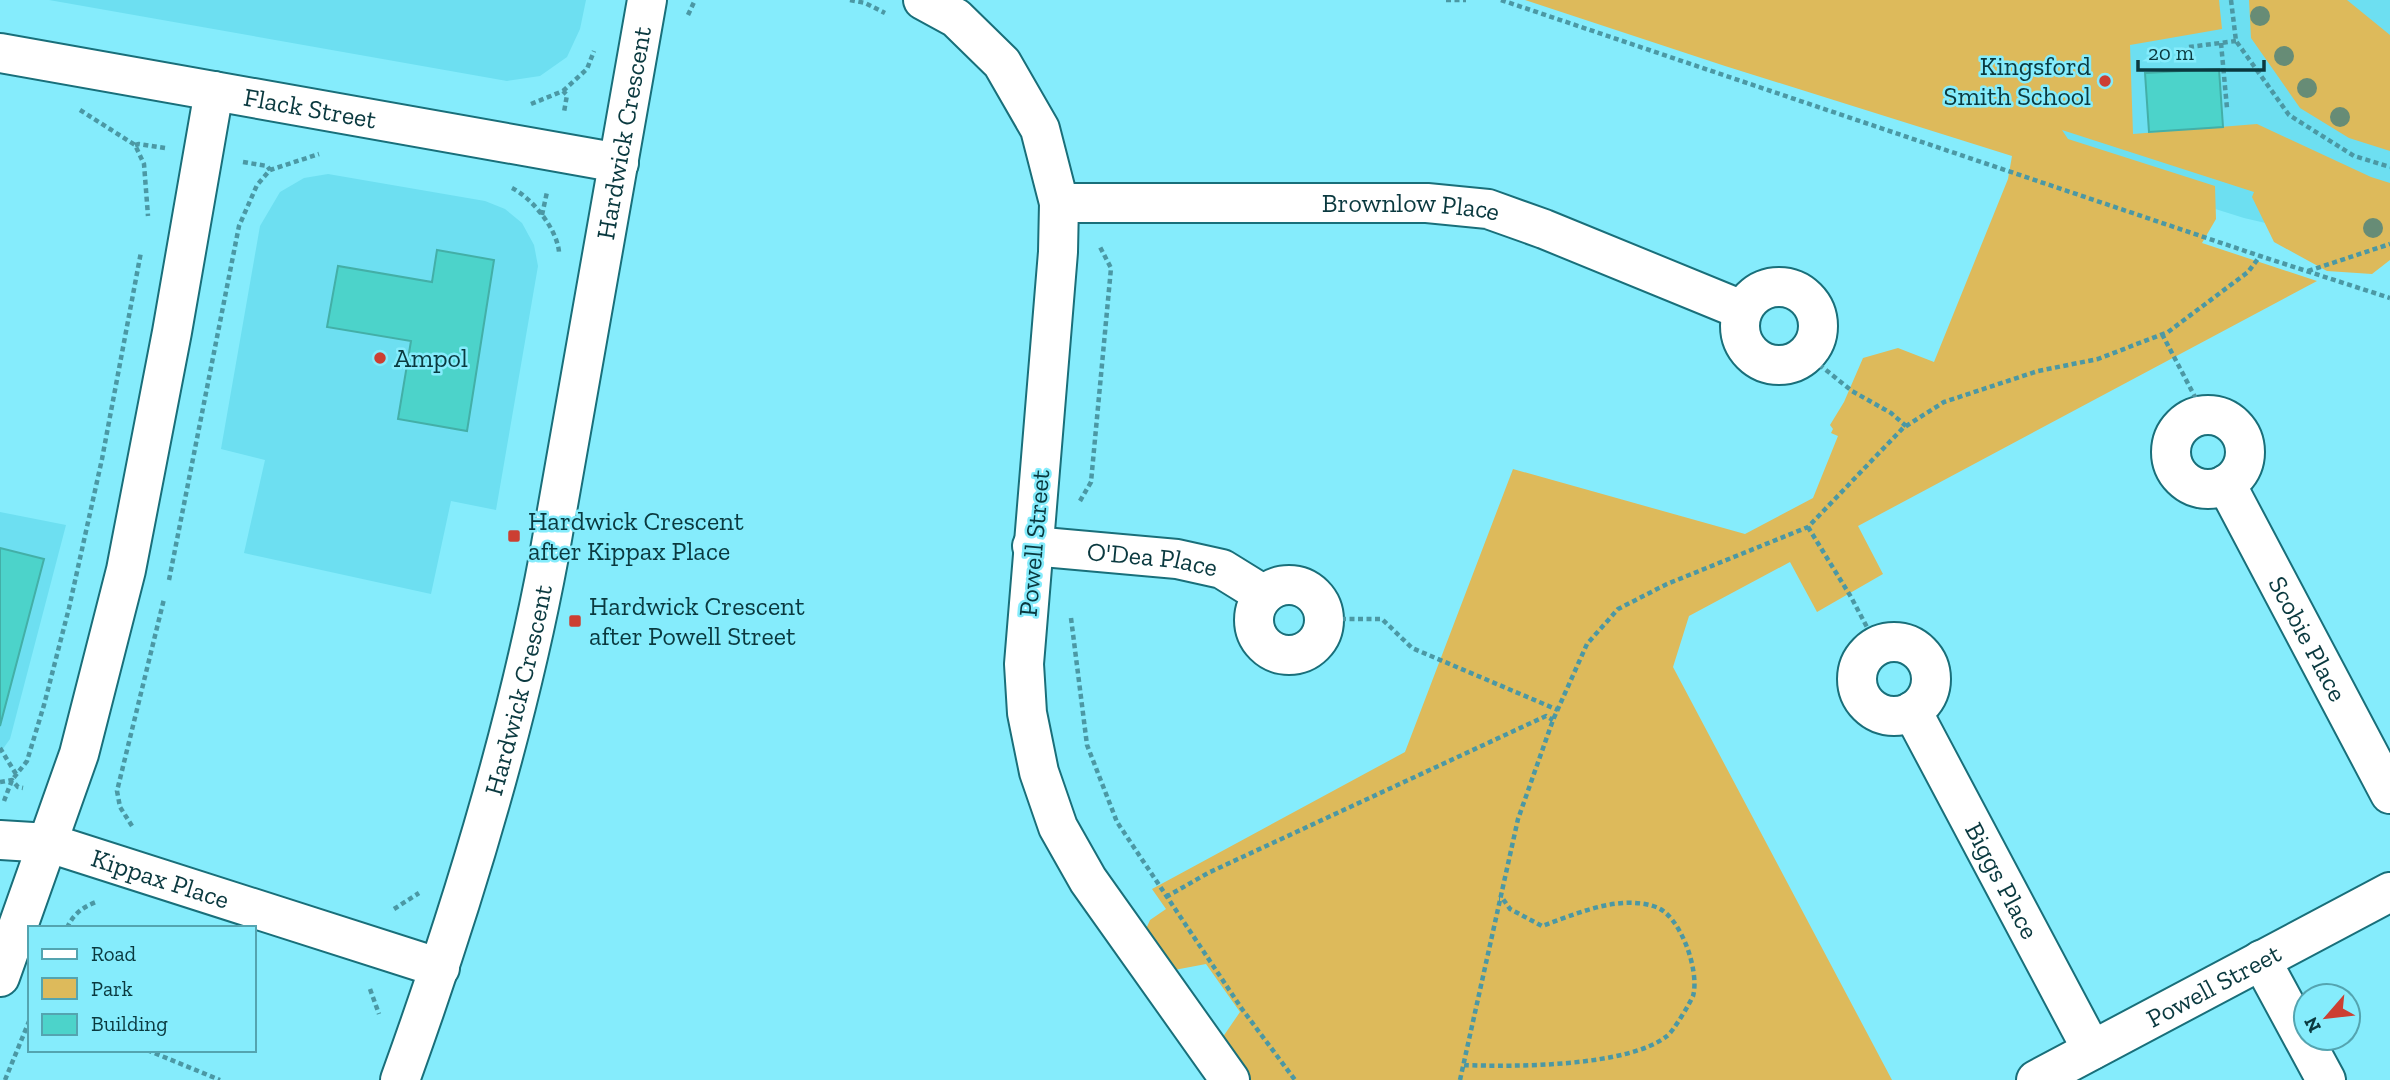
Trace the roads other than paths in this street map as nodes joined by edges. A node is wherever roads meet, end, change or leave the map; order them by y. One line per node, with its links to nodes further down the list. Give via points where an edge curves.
1 (647, 0): 5 (street, Hardwick Crescent)
2 (923, 0): 6 (street, Powell Street, via 956,18 1002,63 1040,129)
3 (0, 53): 4 (street, Flack Street)
4 (215, 91): 5 (street, Flack Street); 14 (street, via 126,570 79,754)
5 (619, 163): 17 (street, Hardwick Crescent, via 546,575 499,772)
6 (1059, 203): 7 (street, Brownlow Place, via 1427,203 1489,209); 9 (street, Powell Street)
7 (1742, 310): 7 (street, via 1755,294 1774,286 1795,289 1811,302 1818,321 1815,342 1802,358 1783,366 1763,363 1747,349 1739,330)
8 (2226, 484): 8 (street, via 2244,463 2244,442 2220,416 2204,414 2189,419 2171,444 2177,473 2199,488); 12 (street, Scobie Place)
9 (1050, 548): 10 (street, O'Dea Place, via 1177,559 1222,569); 21 (street, Powell Street, via 1024,664 1027,713 1039,772 1058,827 1088,880)
10 (1264, 595): 10 (street, via 1254,612 1255,632 1266,648 1285,656 1305,652 1319,639 1324,619 1317,600 1302,588 1282,585)
11 (1912, 711): 11 (street, via 1930,689 1927,661 1905,643 1877,646 1858,668 1862,697 1884,714); 19 (street, Biggs Place)
12 (2390, 794)
13 (0, 840): 14 (street, Kippax Place)
14 (49, 843): 17 (street, Kippax Place); 18 (street)
15 (2390, 892): 16 (street, Powell Street)
16 (2261, 960): 19 (street, Powell Street); 23 (street)
17 (440, 968): 20 (street, Hardwick Crescent)
18 (0, 977)
19 (2092, 1050): 22 (street, Powell Street)
20 (400, 1080)
21 (1230, 1080)
22 (2036, 1080)
23 (2326, 1080)

